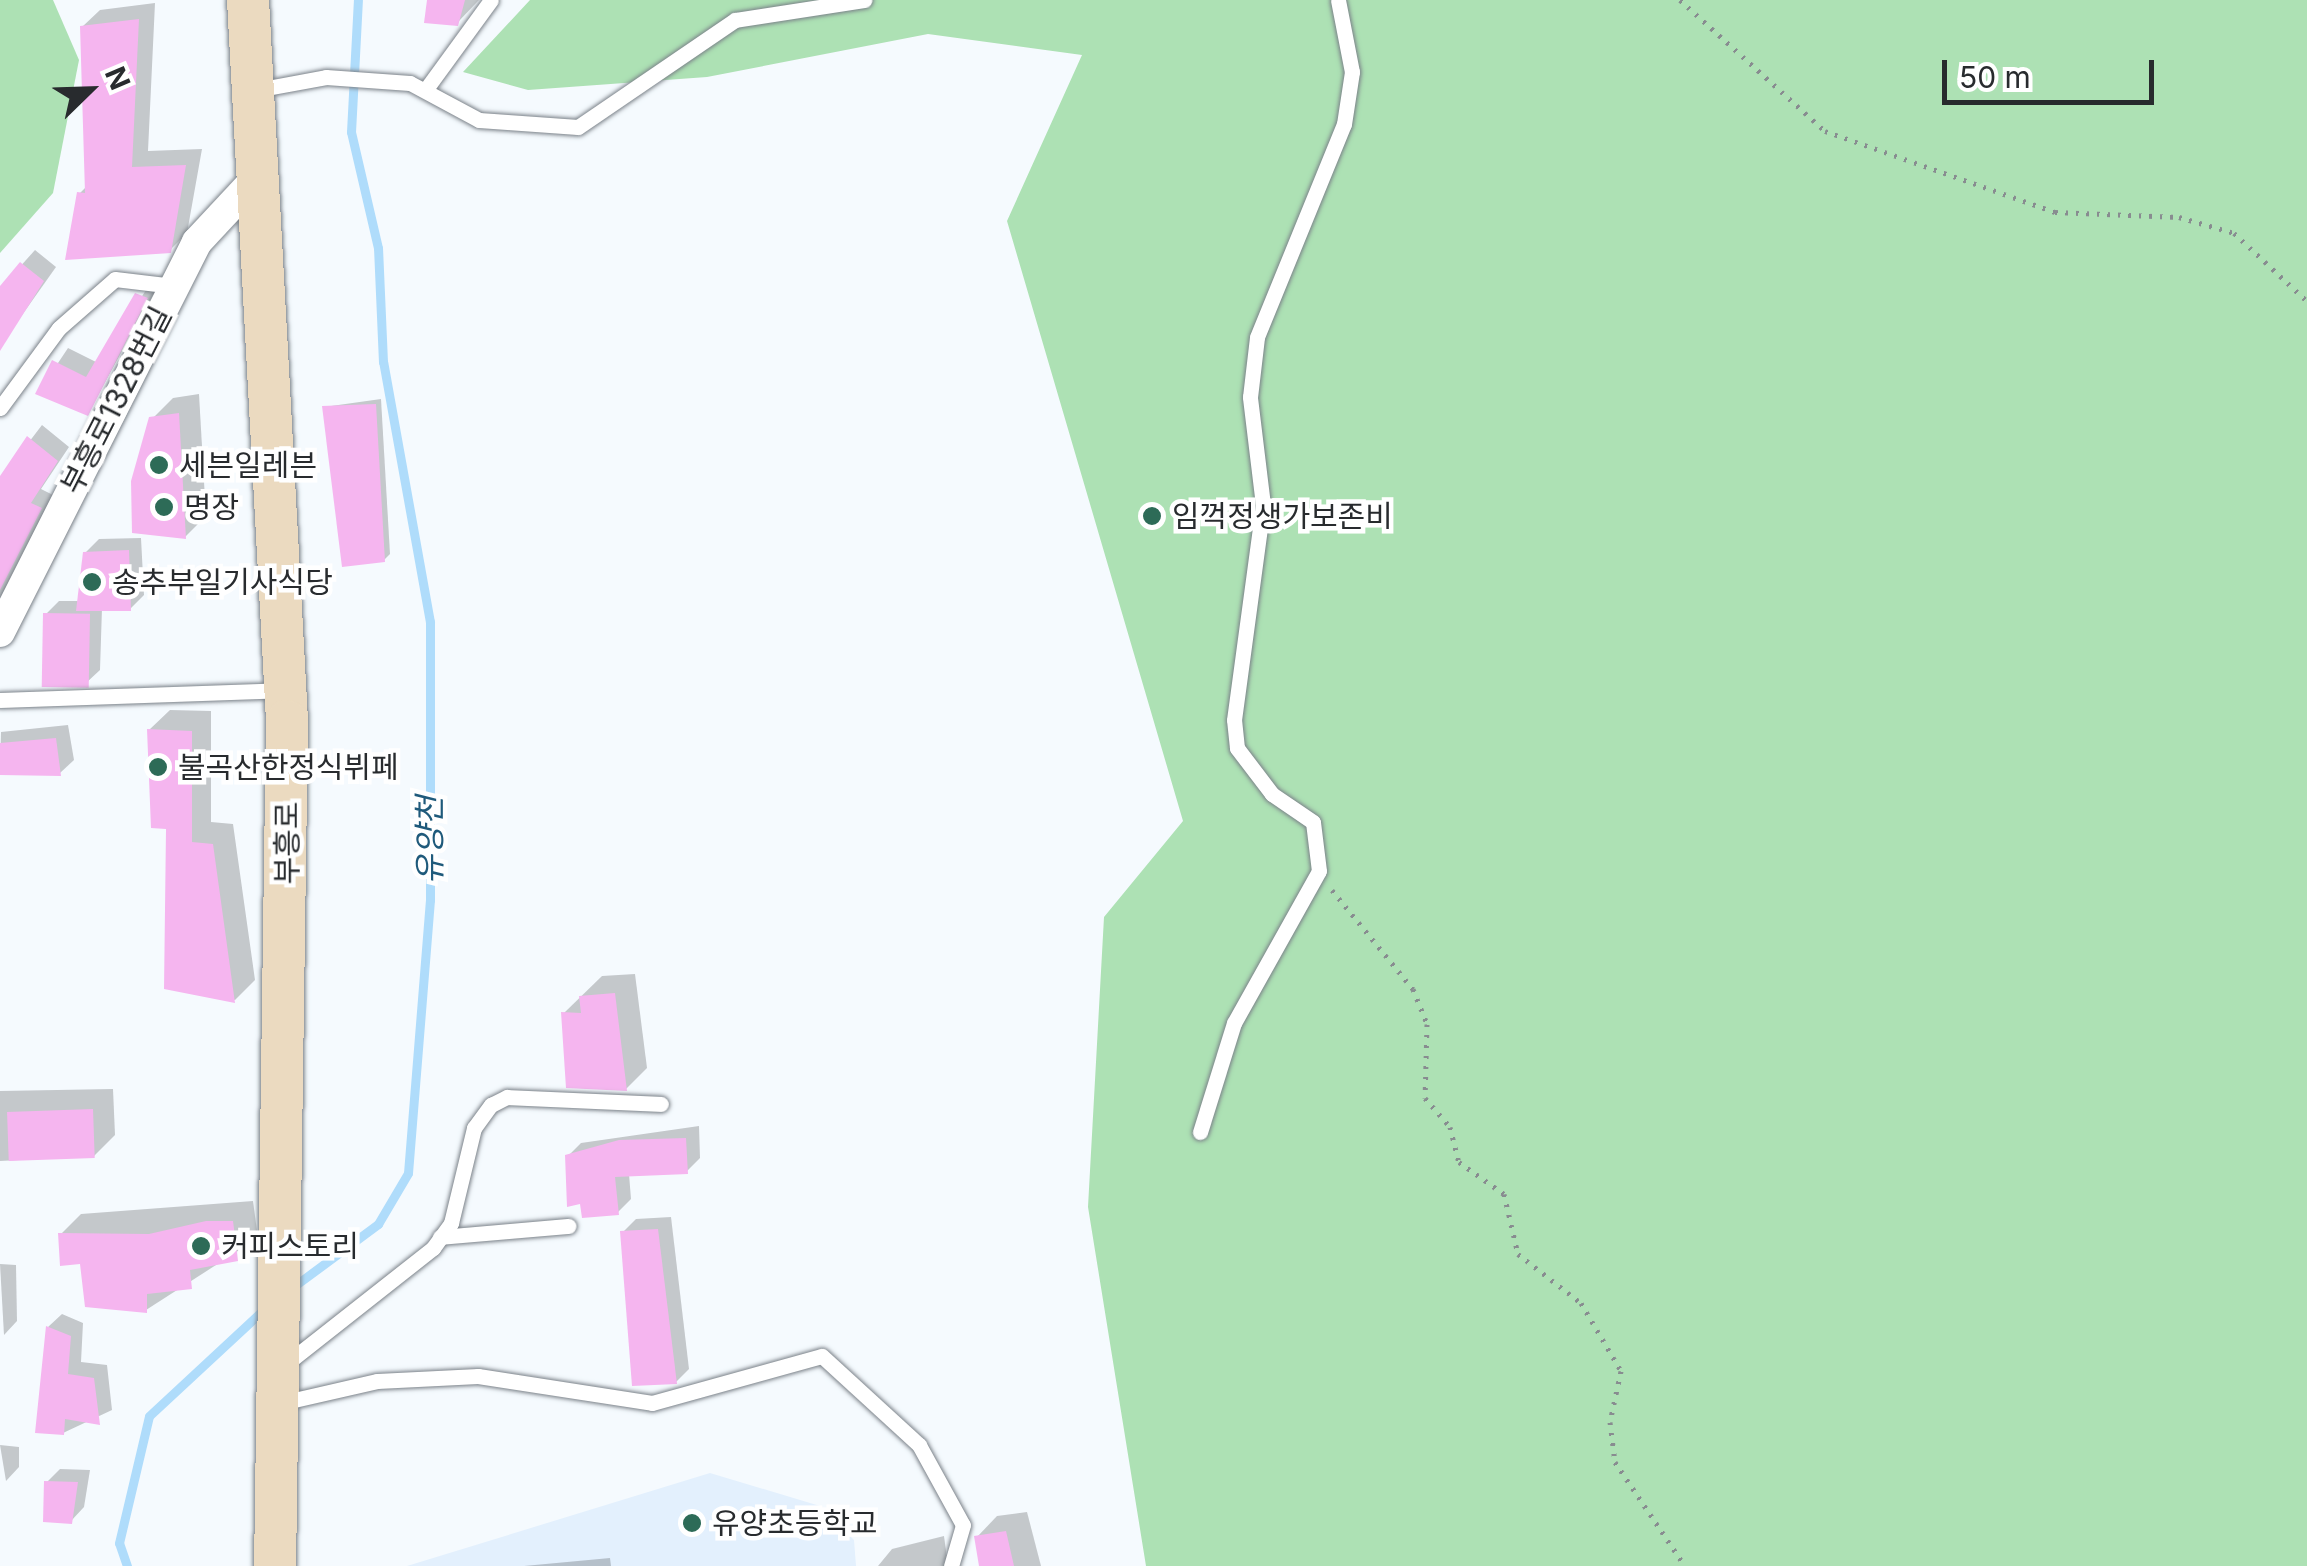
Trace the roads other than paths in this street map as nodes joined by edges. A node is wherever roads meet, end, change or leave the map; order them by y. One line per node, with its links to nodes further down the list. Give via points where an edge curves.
1 (491, 0): 5 (lane)
2 (864, 0): 5 (lane, via 735,20 578,127 480,120)
3 (1338, 0): 14 (lane, via 1352,72 1344,124 1257,337 1250,397 1263,504 1234,720 1237,748 1272,794 1313,822 1319,870 1234,1023)
4 (243, 2): 6 (main road, 부흥로)
5 (418, 86): 6 (lane, via 326,76)
6 (248, 92): 7 (main road, 부흥로)
7 (253, 182): 8 (street, 부흥로1328번길, via 197,242); 11 (main road, 부흥로)
8 (174, 286): 9 (lane, via 116,279 59,328); 10 (street, 부흥로1328번길)
9 (0, 408)
10 (3, 617)
11 (286, 690): 12 (lane); 17 (main road, 부흥로)
12 (0, 700)
13 (661, 1104): 16 (lane, via 507,1096 491,1105 474,1128)
14 (1200, 1132)
15 (570, 1226): 16 (lane)
16 (440, 1237): 17 (lane)
17 (280, 1371): 18 (main road, 부흥로); 19 (lane, via 377,1380 478,1376 652,1403 822,1356 920,1445 963,1525)
18 (275, 1566)
19 (951, 1566)

